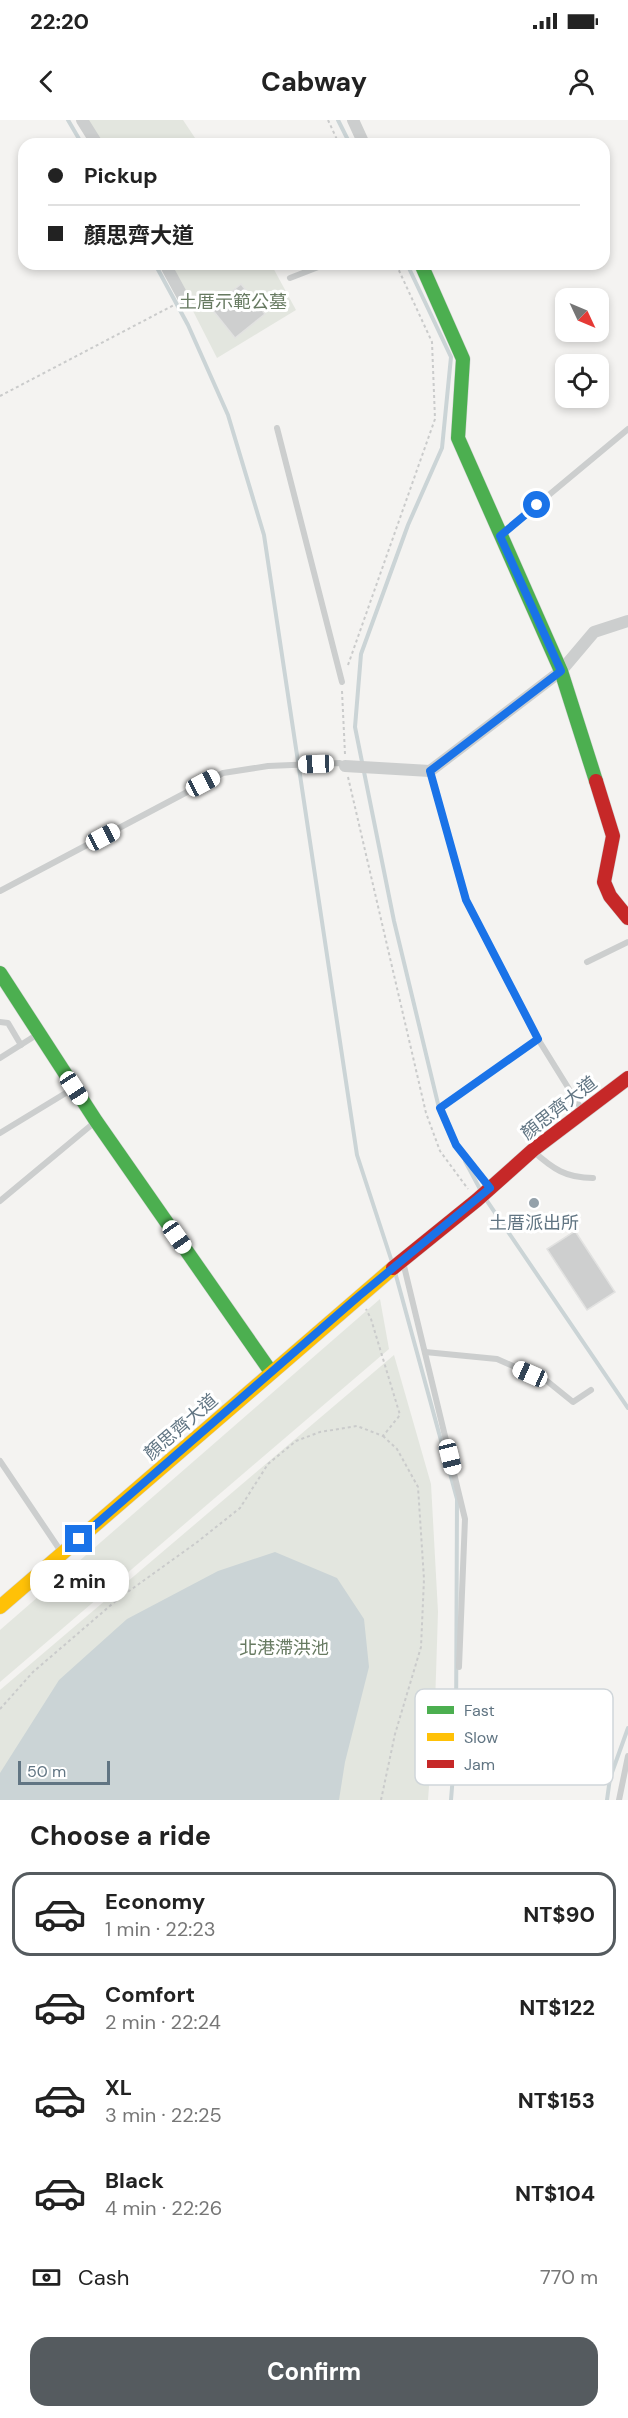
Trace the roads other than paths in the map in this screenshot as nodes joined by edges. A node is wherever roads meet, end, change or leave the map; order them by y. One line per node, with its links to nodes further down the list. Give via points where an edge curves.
1 (82, 120): 3 (street)
2 (353, 120): 4 (street)
3 (93, 138)
4 (361, 138)
5 (168, 270): 9 (street)
6 (311, 270): 8 (lane)
7 (424, 270): 12 (street, via 463,359 458,438)
8 (290, 278)
9 (184, 299)
10 (277, 428): 15 (lane)
11 (628, 429): 12 (lane)
12 (500, 536): 14 (street)
13 (628, 621): 14 (street, via 594,632)
14 (561, 671): 17 (street); 19 (street, via 614,836 604,882)
15 (342, 682)
16 (345, 766): 17 (street); 18 (lane, via 268,766 223,772)
17 (430, 771): 25 (lane, via 466,900)
18 (0, 891)
19 (628, 918)
20 (628, 942): 21 (lane)
21 (587, 962)
22 (0, 973): 24 (street)
23 (0, 1022): 26 (lane, via 8,1023)
24 (39, 1033): 26 (lane); 29 (street)
25 (538, 1039): 30 (lane); 35 (lane, via 440,1108 456,1145)
26 (21, 1045): 27 (lane)
27 (0, 1058)
28 (628, 1078): 30 (street, 顏思齊大道)
29 (74, 1088): 31 (street); 32 (lane)
30 (583, 1111): 33 (street, 顏思齊大道)
31 (96, 1121): 36 (lane); 39 (street)
32 (0, 1133)
33 (533, 1150): 34 (lane, via 550,1166 575,1178); 35 (street, 顏思齊大道)
34 (593, 1178)
35 (490, 1188): 37 (street, 顏思齊大道)
36 (0, 1202)
37 (403, 1261): 38 (lane); 39 (street, 顏思齊大道)
38 (425, 1352): 40 (lane, via 497,1359 547,1381 573,1402); 44 (lane, via 465,1519)
39 (271, 1372): 42 (street, 顏思齊大道)
40 (591, 1390)
41 (0, 1461): 42 (lane)
42 (62, 1554): 43 (street, 顏思齊大道)
43 (0, 1607)
44 (459, 1668)
45 (628, 1756): 46 (lane)
46 (619, 1800)

